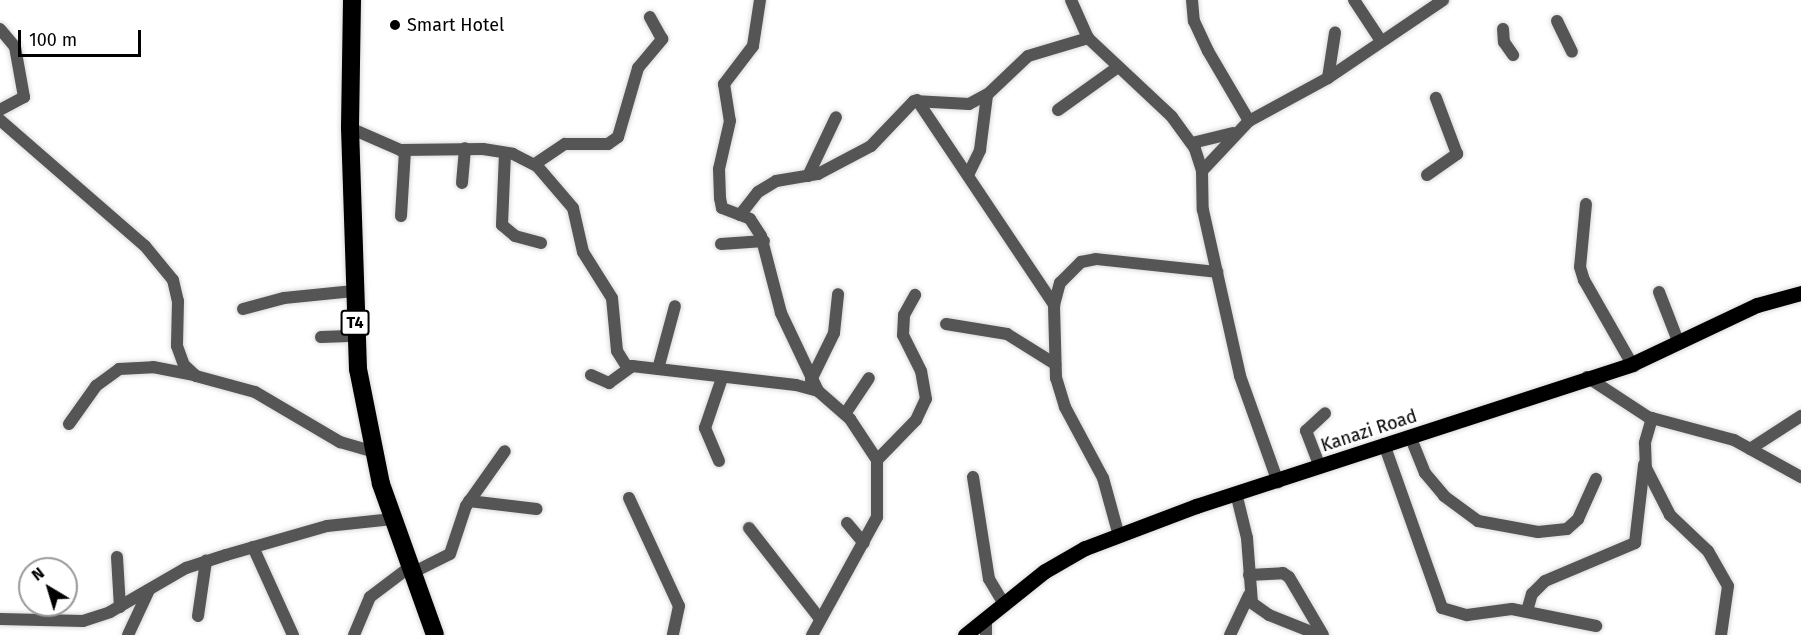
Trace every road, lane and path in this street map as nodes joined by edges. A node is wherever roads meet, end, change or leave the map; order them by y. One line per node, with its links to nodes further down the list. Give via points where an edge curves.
1 (352, 0): 26 (highway, T4)
2 (760, 0): 39 (street, via 753,45 724,84 730,121 718,169 720,198 723,210)
3 (1071, 0): 12 (street)
4 (1192, 0): 25 (street, via 1192,15 1208,51)
5 (1354, 0): 13 (street)
6 (1443, 0): 13 (street)
7 (650, 17): 32 (street, via 662,39 638,68 618,137 608,144 565,144)
8 (1557, 21): 14 (street)
9 (0, 29): 21 (street, via 15,47 24,97)
10 (1503, 29): 15 (street, via 1504,42)
11 (1335, 33): 17 (street)
12 (1088, 38): 16 (street); 18 (street, via 1028,56)
13 (1381, 41): 17 (street)
14 (1572, 52)
15 (1513, 54)
16 (1118, 67): 22 (street); 28 (street)
17 (1328, 78): 25 (street)
18 (987, 95): 20 (street, via 969,104); 34 (street, via 980,150)
19 (1436, 98): 35 (street, via 1457,154)
20 (917, 100): 34 (street); 36 (street, via 871,146)
21 (0, 110)
22 (1058, 110)
23 (836, 117): 36 (street)
24 (0, 120): 62 (street, via 145,246 173,280 179,357)
25 (1249, 121): 27 (street)
26 (350, 128): 30 (street); 45 (highway, T4)
27 (1237, 131): 28 (street); 33 (street)
28 (1192, 143): 33 (street)
29 (465, 148): 30 (street); 31 (street); 37 (street)
30 (405, 150): 40 (street)
31 (505, 153): 32 (street); 42 (street, via 502,225 515,236)
32 (535, 164): 59 (street, via 573,208 583,252 612,298 617,351)
33 (1202, 171): 44 (street, via 1203,210)
34 (968, 175): 50 (street)
35 (1427, 175)
36 (808, 176): 39 (street, via 776,181 758,192)
37 (462, 183)
38 (1586, 204): 58 (street, via 1580,267)
39 (740, 215): 41 (street, via 750,219)
40 (401, 216)
41 (764, 241): 43 (street); 66 (street, via 782,313)
42 (541, 243)
43 (721, 244)
44 (1216, 272): 50 (street, via 1089,261 1069,270 1060,282); 85 (street, via 1240,375)
45 (354, 291): 52 (street, via 284,298); 54 (highway, T4)
46 (1659, 292): 56 (street)
47 (1801, 293): 56 (main road, Kanazi Road, via 1757,305)
48 (838, 294): 66 (street, via 834,333)
49 (915, 294): 78 (street, via 904,315 903,335 921,371 926,399 916,420)
50 (1054, 305): 57 (street)
51 (675, 306): 60 (street)
52 (243, 309)
53 (946, 324): 57 (street, via 1007,334)
54 (356, 336): 55 (street); 76 (highway, T4)
55 (321, 337)
56 (1677, 341): 58 (main road, Kanazi Road)
57 (1055, 363): 93 (street, via 1060,393 1103,478)
58 (1632, 364): 63 (main road, Kanazi Road)
59 (627, 367): 60 (street); 61 (street, via 609,383)
60 (658, 369): 64 (street)
61 (591, 375)
62 (196, 376): 72 (street, via 153,367 119,369 96,386); 76 (street, via 255,392 340,442)
63 (1587, 377): 71 (street); 73 (main road, Kanazi Road)
64 (722, 378): 67 (street); 79 (street, via 705,428)
65 (869, 378): 69 (street)
66 (811, 380): 67 (street)
67 (818, 391): 69 (street)
68 (1325, 413): 81 (street, via 1306,431)
69 (845, 414): 78 (street)
70 (1801, 416): 75 (street)
71 (1652, 418): 75 (street, via 1719,435); 80 (street)
72 (69, 424)
73 (1410, 436): 74 (main road, Kanazi Road); 84 (street, via 1425,473 1452,503 1478,521 1538,532 1567,529 1578,519)
74 (1384, 444): 81 (main road, Kanazi Road); 104 (street, via 1442,608 1467,615)
75 (1750, 449): 83 (street)
76 (375, 452): 90 (highway, T4)
77 (505, 452): 88 (street)
78 (877, 460): 94 (street, via 877,517)
79 (719, 461)
80 (1644, 462): 104 (street, via 1635,543 1545,581 1532,594); 120 (street, via 1670,515 1708,551 1728,586)
81 (1320, 467): 85 (main road, Kanazi Road)
82 (973, 477): 102 (street, via 989,579)
83 (1801, 477)
84 (1596, 480)
85 (1278, 482): 86 (main road, Kanazi Road)
86 (1236, 493): 93 (main road, Kanazi Road); 99 (street, via 1243,510)
87 (629, 498): 114 (street, via 679,606)
88 (469, 501): 89 (street); 98 (street, via 450,554)
89 (537, 509)
90 (393, 519): 95 (street, via 327,526); 98 (highway, T4)
91 (847, 523): 94 (street)
92 (749, 528): 107 (street)
93 (1119, 536): 102 (main road, Kanazi Road, via 1064,558)
94 (864, 543): 107 (street)
95 (253, 547): 97 (street); 111 (street)
96 (117, 557): 103 (street)
97 (207, 561): 100 (street); 105 (street)
98 (411, 569): 112 (street, via 370,597); 113 (highway, T4)
99 (1249, 574): 101 (street); 119 (street, via 1283,573 1289,577)
100 (150, 588): 103 (street); 110 (street)
101 (1250, 595): 118 (street); 119 (street, via 1260,610)
102 (1004, 604): 108 (main road, Kanazi Road)
103 (120, 607): 106 (street, via 83,621)
104 (1527, 611): 109 (street)
105 (198, 616)
106 (0, 619)
107 (820, 619): 115 (street)
108 (986, 619): 116 (main road, Kanazi Road); 117 (street)
109 (1596, 626)
110 (128, 635)
111 (293, 635)
112 (354, 635)
113 (435, 635)
114 (673, 635)
115 (813, 635)
116 (965, 635)
117 (986, 635)
118 (1230, 635)
119 (1321, 635)
120 (1721, 635)

